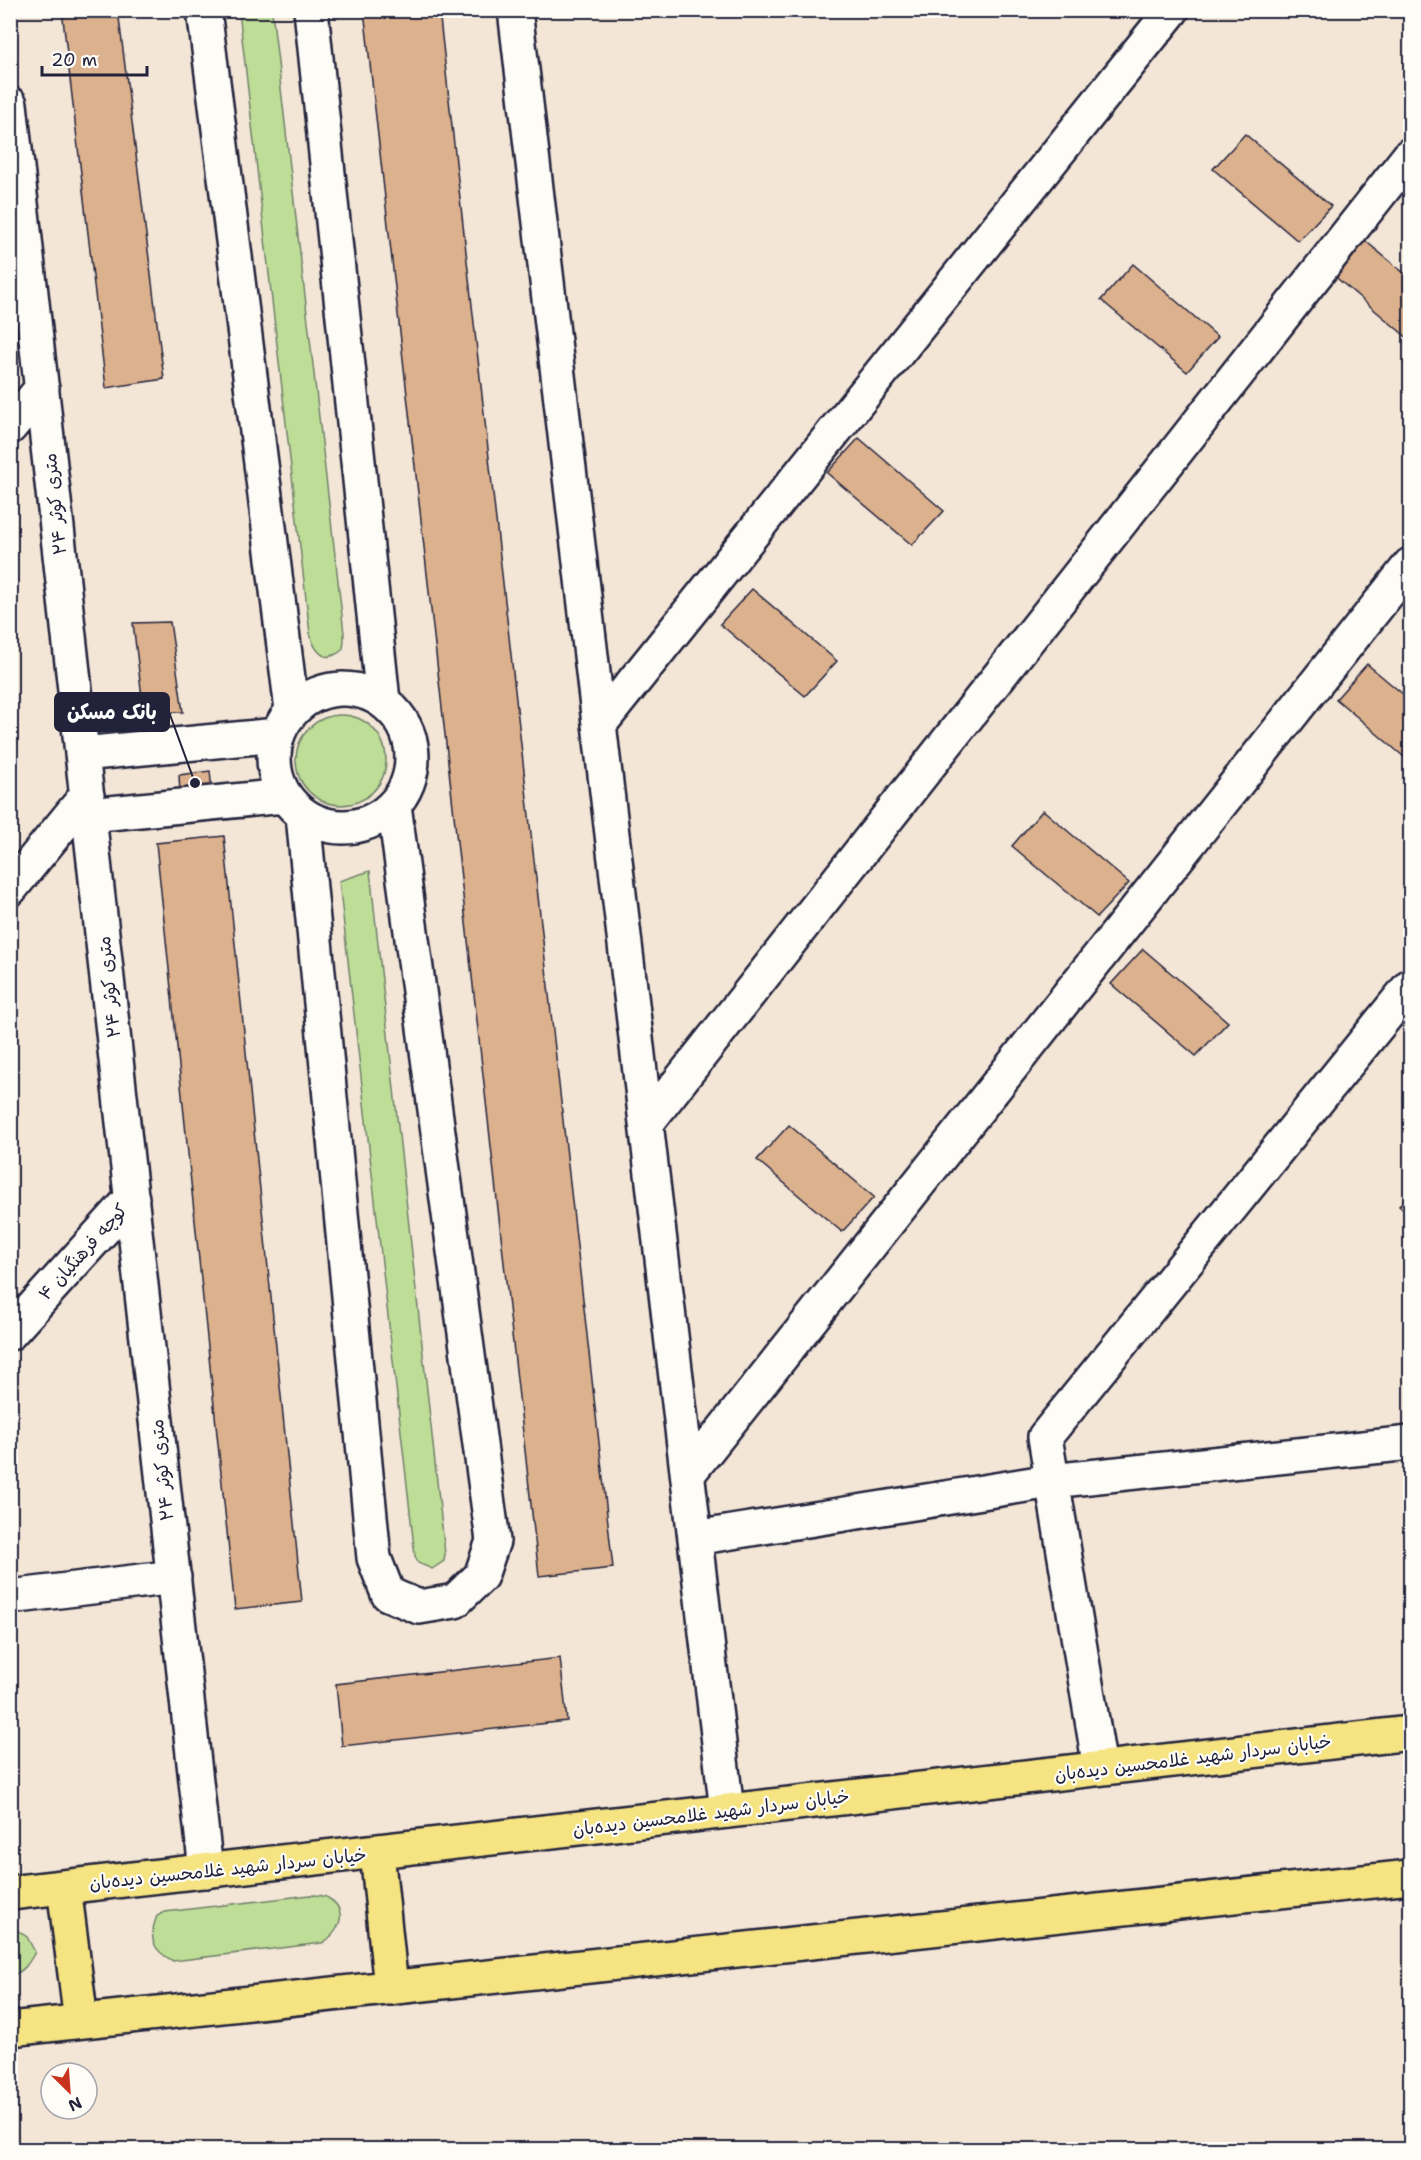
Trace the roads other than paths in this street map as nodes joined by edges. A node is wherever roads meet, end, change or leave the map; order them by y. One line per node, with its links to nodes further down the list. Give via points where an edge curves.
1 (204, 10): 11 (street)
2 (311, 10): 10 (street)
3 (515, 10): 12 (street)
4 (1173, 10): 12 (street)
5 (10, 104): 7 (street, ۲۴ متری کوثر)
6 (1410, 155): 19 (street)
7 (42, 388): 8 (street); 13 (street, ۲۴ متری کوثر)
8 (10, 427)
9 (1410, 565): 23 (street)
10 (383, 700): 11 (street, via 345,688 326,690 307,698); 15 (street, via 408,731 413,750 409,779)
11 (284, 722): 13 (street); 16 (street, via 273,765 278,785)
12 (599, 725): 19 (street)
13 (82, 753): 14 (street, ۲۴ متری کوثر)
14 (88, 805): 16 (street); 17 (street); 20 (street, ۲۴ متری کوثر)
15 (394, 805): 16 (street, via 360,826 340,828 321,824); 16 (street, via 493,1541 481,1576 455,1601 419,1607 388,1594 374,1558)
16 (294, 806)
17 (10, 889)
18 (1410, 986): 24 (street, via 1045,1437)
19 (646, 1124): 23 (street)
20 (132, 1198): 21 (street, کوچه فرهنگیان ۴); 26 (street, ۲۴ متری کوثر)
21 (10, 1333)
22 (1408, 1441): 24 (street)
23 (688, 1474): 25 (street)
24 (1051, 1481): 25 (street); 29 (street)
25 (695, 1538): 30 (street)
26 (174, 1577): 27 (street); 32 (street, ۲۴ متری کوثر)
27 (10, 1597)
28 (1410, 1733): 29 (main road, خیابان سردار شهید غلامحسین دیده‌بان)
29 (1100, 1768): 30 (main road, خیابان سردار شهید غلامحسین دیده‌بان)
30 (728, 1811): 31 (main road, خیابان سردار شهید غلامحسین دیده‌بان)
31 (377, 1852): 32 (main road, خیابان سردار شهید غلامحسین دیده‌بان); 36 (main road)
32 (206, 1871): 34 (main road, خیابان سردار شهید غلامحسین دیده‌بان)
33 (1410, 1877): 36 (main road)
34 (64, 1887): 35 (main road, خیابان سردار شهید غلامحسین دیده‌بان); 37 (main road)
35 (10, 1893)
36 (391, 1988): 37 (main road)
37 (81, 2021): 38 (main road)
38 (10, 2029)

